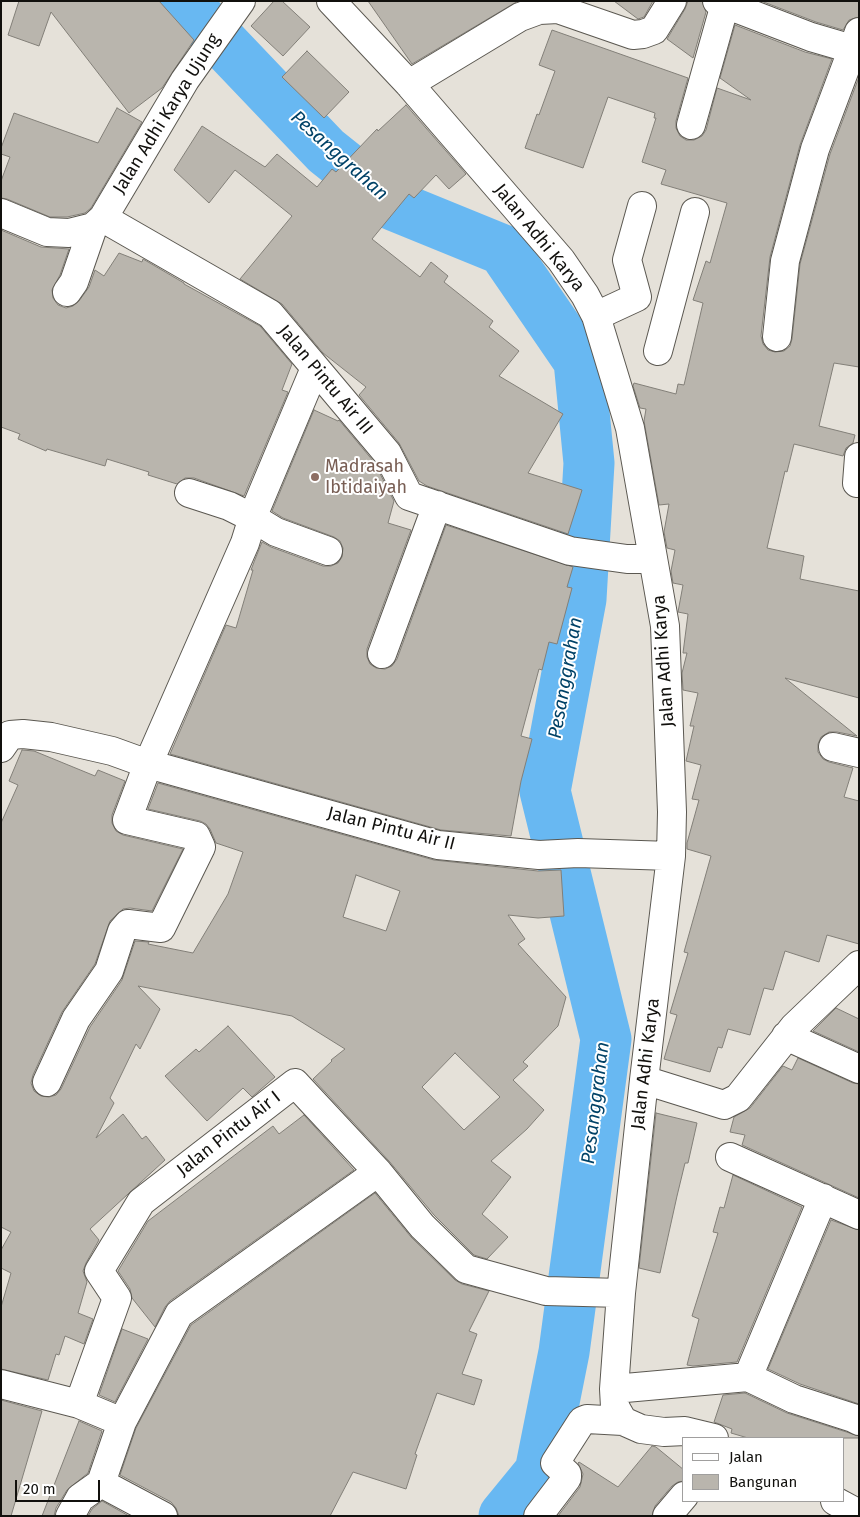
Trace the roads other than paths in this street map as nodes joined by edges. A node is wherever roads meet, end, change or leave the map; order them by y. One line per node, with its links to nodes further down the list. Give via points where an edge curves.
1 (331, 1): 6 (street, Jalan Adhi Karya)
2 (672, 1): 6 (street, via 654,30 633,35 558,9 539,10 520,17)
3 (721, 3): 5 (street, via 811,37); 7 (street)
4 (235, 10): 11 (street, Jalan Adhi Karya Ujung, via 185,80)
5 (856, 44): 16 (street, via 815,149 784,262)
6 (409, 84): 15 (street, Jalan Adhi Karya, via 561,260)
7 (691, 125)
8 (642, 206): 13 (street, via 627,260)
9 (695, 212): 14 (street)
10 (1, 213): 11 (street, via 47,232 69,233)
11 (98, 223): 12 (street, Jalan Adhi Karya Ujung); 18 (street, Jalan Pintu Air III, via 270,314)
12 (68, 292)
13 (637, 298): 14 (street); 15 (street)
14 (670, 308): 17 (street)
15 (596, 316): 23 (street, Jalan Adhi Karya, via 630,428)
16 (777, 337)
17 (658, 351)
18 (315, 368): 20 (street, Jalan Pintu Air III, via 387,453 409,496); 21 (street)
19 (189, 493): 21 (street)
20 (437, 505): 23 (street, Jalan Pintu Air III, via 570,551); 24 (street)
21 (253, 518): 22 (street, via 276,532); 26 (street)
22 (328, 551)
23 (640, 559): 27 (street, Jalan Adhi Karya, via 665,626)
24 (382, 654)
25 (1, 748): 26 (street, Jalan Pintu Air II, via 10,736 24,734 112,751)
26 (148, 764): 27 (street, Jalan Pintu Air II, via 438,844 539,854); 32 (street, via 127,820 196,836 201,847 161,928 128,924 122,931 108,971 76,1019)
27 (671, 856): 31 (street, Jalan Adhi Karya)
28 (859, 965): 29 (street)
29 (786, 1036): 30 (street); 31 (street, via 738,1098 724,1105)
30 (859, 1069)
31 (644, 1080): 37 (street, Jalan Adhi Karya)
32 (46, 1082)
33 (730, 1157): 35 (street)
34 (378, 1172): 37 (street, Jalan Pintu Air I, via 422,1226 466,1269 546,1291); 41 (street, Jalan Pintu Air I, via 296,1083 141,1202 98,1271 117,1298); 44 (street, via 179,1314)
35 (823, 1198): 36 (street); 38 (street)
36 (859, 1215)
37 (621, 1293): 40 (street, Jalan Adhi Karya)
38 (748, 1377): 40 (street); 43 (street, via 794,1399)
39 (1, 1384): 41 (street)
40 (614, 1389): 42 (street, Jalan Adhi Karya, via 615,1407)
41 (79, 1404): 44 (street)
42 (623, 1421): 45 (street, via 641,1429 685,1431); 52 (street, via 582,1421 555,1463 568,1474 567,1478)
43 (859, 1421)
44 (122, 1422): 46 (street)
45 (710, 1437)
46 (101, 1484): 50 (street, via 80,1498); 51 (street)
47 (682, 1498): 53 (street)
48 (837, 1502): 49 (street)
49 (859, 1514)
50 (70, 1516)
51 (164, 1516)
52 (538, 1516)
53 (666, 1516)

